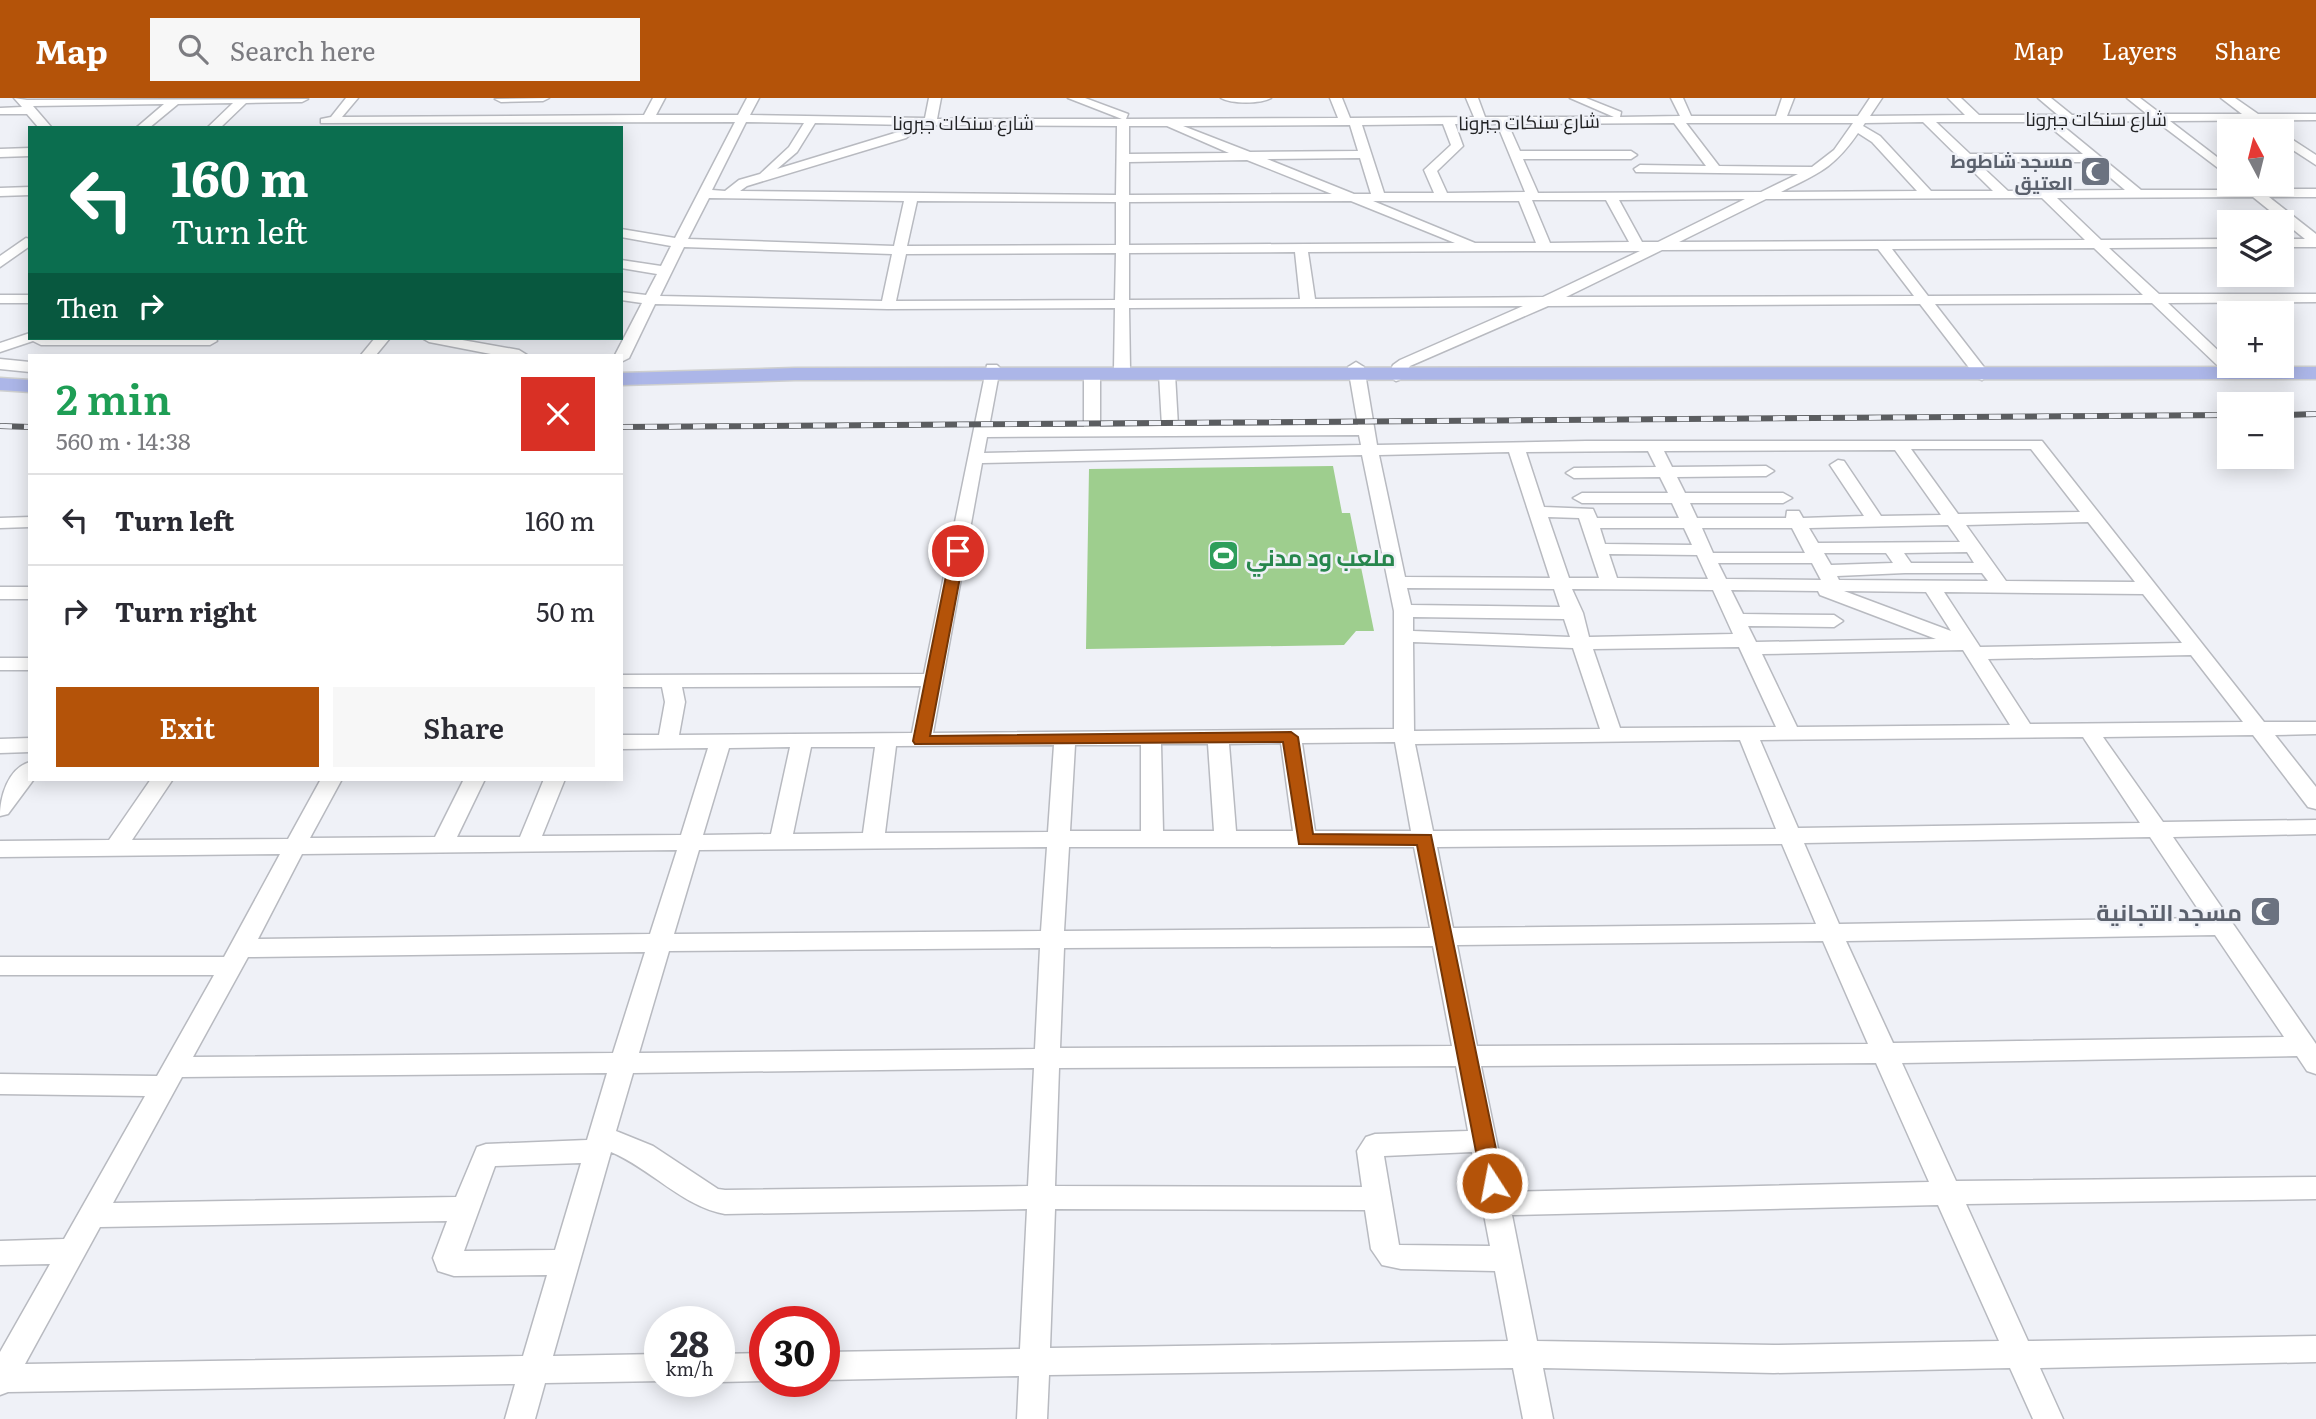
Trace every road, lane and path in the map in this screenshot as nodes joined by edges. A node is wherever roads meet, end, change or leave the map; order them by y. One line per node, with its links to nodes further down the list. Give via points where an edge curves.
1 (352, 98): 50 (street)
2 (501, 98): 21 (street); 35 (street)
3 (753, 98): 30 (street)
4 (936, 98): 51 (street)
5 (1073, 98): 46 (street)
6 (1227, 98): 7 (street)
7 (1265, 98)
8 (1336, 98): 48 (street)
9 (1472, 98): 43 (street)
10 (1576, 98): 39 (street)
11 (1677, 98): 40 (street)
12 (1788, 98): 41 (street)
13 (1858, 98): 20 (street)
14 (1954, 98): 31 (street)
15 (2044, 98): 33 (street)
16 (2133, 98): 34 (street)
17 (2227, 98): 26 (street)
18 (176, 100): 19 (street); 23 (street); 54 (street)
19 (243, 100): 24 (street); 55 (street)
20 (1875, 100): 52 (street)
21 (542, 101): 22 (street); 28 (street)
22 (657, 102): 29 (street)
23 (25, 104): 25 (street); 53 (street)
24 (307, 104): 50 (street)
25 (0, 111)
26 (2255, 117): 27 (street, شارع سنكات جبرونا); 34 (street, شارع سنكات جبرونا); 37 (street)
27 (2316, 117)
28 (529, 118): 29 (street, شارع سنكات جبرونا); 35 (street, شارع سنكات جبرونا)
29 (648, 118): 30 (street, شارع سنكات جبرونا)
30 (743, 118): 42 (street, شارع سنكات جبرونا); 78 (street)
31 (1975, 118): 32 (street, شارع سنكات جبرونا); 36 (street, شارع سنكات جبرونا)
32 (2047, 118): 33 (street, شارع سنكات جبرونا); 66 (street)
33 (2069, 118): 34 (street, شارع سنكات جبرونا)
34 (2158, 118): 69 (street)
35 (484, 119): 50 (street, شارع سنكات جبرونا)
36 (1926, 119): 52 (street, شارع سنكات جبرونا); 65 (street)
37 (2258, 119)
38 (1609, 120): 39 (street, شارع سنكات جبرونا); 44 (street, شارع سنكات جبرونا); 56 (street)
39 (1632, 120): 40 (street, شارع سنكات جبرونا)
40 (1682, 120): 41 (street, شارع سنكات جبرونا); 70 (street)
41 (1780, 120): 52 (street, شارع سنكات جبرونا)
42 (811, 121): 51 (street, شارع سنكات جبرونا); 73 (street, via 793,149)
43 (1481, 121): 44 (street, شارع سنكات جبرونا); 49 (street, شارع سنكات جبرونا)
44 (1501, 121): 62 (street)
45 (1123, 122): 46 (street, شارع سنكات جبرونا); 51 (street, شارع سنكات جبرونا); 67 (street)
46 (1139, 122): 47 (street, شارع سنكات جبرونا)
47 (1162, 122): 48 (street, شارع سنكات جبرونا); 64 (street)
48 (1350, 122): 49 (street, شارع سنكات جبرونا); 61 (street)
49 (1448, 122): 90 (street, via 1457,146 1430,170)
50 (332, 123)
51 (925, 123): 73 (street, via 902,135)
52 (1859, 123): 72 (street, via 1838,153); 83 (street)
53 (44, 126)
54 (144, 126)
55 (215, 126)
56 (1616, 132)
57 (1623, 144): 63 (street)
58 (2294, 145): 68 (street)
59 (28, 152): 60 (street)
60 (0, 153)
61 (1367, 155): 64 (street); 94 (street)
62 (1514, 155): 63 (street); 86 (street)
63 (1631, 155): 71 (street)
64 (1247, 156): 67 (street); 93 (street)
65 (1966, 158): 66 (street); 80 (street)
66 (2095, 158): 85 (street)
67 (1122, 159): 92 (street)
68 (2316, 161)
69 (2217, 163)
70 (1714, 168): 71 (street); 72 (street)
71 (1640, 169): 82 (street)
72 (1813, 171): 88 (street)
73 (758, 178): 79 (street)
74 (28, 191): 75 (street)
75 (0, 192)
76 (2294, 193): 77 (street)
77 (2316, 193)
78 (704, 194): 79 (street); 99 (street)
79 (727, 194): 91 (street)
80 (2004, 194): 83 (street); 84 (street)
81 (2217, 194): 85 (street)
82 (1656, 195): 87 (street); 88 (street)
83 (1928, 195): 88 (street)
84 (2046, 195): 85 (street); 102 (street)
85 (2139, 195)
86 (1528, 196): 87 (street); 90 (street); 106 (street)
87 (1610, 196): 107 (street)
88 (1761, 196): 104 (street)
89 (2259, 196): 98 (street)
90 (1441, 197): 94 (street)
91 (911, 198): 92 (street); 110 (street)
92 (1122, 198): 93 (street); 108 (street)
93 (1357, 198): 94 (street); 105 (street)
94 (1379, 198)
95 (623, 233): 99 (street)
96 (0, 242): 97 (street)
97 (28, 242): 111 (street)
98 (2316, 242): 101 (street)
99 (679, 243): 110 (street); 113 (street)
100 (2217, 243): 102 (street)
101 (2294, 243)
102 (2099, 244): 103 (street); 118 (street)
103 (1882, 245): 104 (street); 120 (street)
104 (1656, 246): 107 (street); 122 (street)
105 (1477, 247): 106 (street); 109 (street)
106 (1545, 247): 107 (street)
107 (1638, 247)
108 (1125, 248): 109 (street); 110 (street); 123 (street)
109 (1301, 248): 121 (street)
110 (901, 250): 124 (street)
111 (0, 263)
112 (623, 264): 113 (street)
113 (664, 271): 119 (street)
114 (623, 296): 119 (street)
115 (2316, 298): 118 (street)
116 (0, 299): 117 (street)
117 (28, 299)
118 (2156, 299): 120 (street); 137 (street)
119 (650, 300): 124 (street); 125 (street)
120 (1922, 301): 122 (street); 145 (street)
121 (1308, 302): 122 (street); 123 (street)
122 (1545, 302): 148 (street)
123 (1125, 304): 124 (street); 144 (street)
124 (888, 305)
125 (627, 332): 136 (street)
126 (28, 338): 132 (street)
127 (41, 340): 128 (street)
128 (172, 340)
129 (210, 340): 133 (street)
130 (381, 340): 134 (street)
131 (440, 340): 135 (street)
132 (0, 348)
133 (198, 354)
134 (369, 354)
135 (514, 354)
136 (622, 354)
137 (2217, 354)
138 (2217, 362): 145 (main road)
139 (2294, 362): 140 (main road)
140 (2316, 362)
141 (0, 364): 142 (street)
142 (28, 367)
143 (623, 369): 146 (main road)
144 (1122, 369): 146 (main road); 147 (main road)
145 (1978, 370): 148 (main road); 149 (main road)
146 (992, 371): 150 (main road); 152 (main road); 160 (street)
147 (1356, 371): 148 (main road); 151 (main road); 159 (street)
148 (1397, 372)
149 (2316, 373)
150 (1092, 374): 151 (main road); 157 (street)
151 (1167, 374): 158 (street)
152 (623, 379)
153 (0, 384): 154 (main road)
154 (28, 386)
155 (0, 392): 156 (main road)
156 (28, 393)
157 (1092, 430): 158 (street); 160 (street)
158 (1170, 430): 159 (street)
159 (1365, 430): 166 (street)
160 (980, 432): 167 (street)
161 (1750, 444): 162 (street); 164 (street); 169 (street)
162 (1899, 444): 176 (street, via 2036,444); 177 (street)
163 (1565, 446): 164 (street); 165 (street); 170 (street)
164 (1654, 446): 171 (street)
165 (1516, 447): 166 (street); 175 (street)
166 (1370, 452): 167 (street); 190 (street)
167 (976, 458): 211 (street)
168 (1838, 465): 178 (street)
169 (1766, 471): 171 (street); 172 (street)
170 (1574, 473): 171 (street); 174 (street)
171 (1667, 474): 173 (street)
172 (1783, 498): 173 (street); 182 (street)
173 (1678, 499): 174 (street); 180 (street)
174 (1586, 511): 175 (street); 180 (street); 185 (street)
175 (1540, 512): 191 (street)
176 (2093, 517): 177 (street); 197 (street)
177 (1952, 518): 178 (street); 183 (street)
178 (1876, 521): 182 (street)
179 (28, 522): 181 (street)
180 (1689, 522): 182 (street); 186 (street)
181 (0, 523)
182 (1798, 523): 187 (street)
183 (1973, 547): 184 (street); 196 (street)
184 (1892, 548): 187 (street); 188 (street)
185 (1599, 550): 186 (street); 192 (street)
186 (1704, 554): 187 (street); 193 (street)
187 (1822, 565): 188 (street); 194 (street); 195 (street)
188 (1905, 568): 189 (street)
189 (1982, 568)
190 (1398, 582): 191 (street); 200 (street)
191 (1564, 584): 192 (street); 201 (street)
192 (1610, 584): 193 (street)
193 (1719, 585): 194 (street); 202 (street)
194 (1812, 585): 208 (street)
195 (1932, 587): 196 (street); 208 (street)
196 (2001, 587): 197 (street)
197 (2148, 588): 209 (street)
198 (0, 593): 199 (street)
199 (28, 593)
200 (1403, 611): 201 (street); 204 (street)
201 (1574, 613): 205 (street)
202 (1735, 620): 203 (street); 206 (street)
203 (1834, 621)
204 (1404, 636): 205 (street); 222 (street)
205 (1583, 643): 206 (street); 220 (street)
206 (1746, 644): 208 (street); 218 (street)
207 (28, 648): 210 (street)
208 (1972, 648): 209 (street); 217 (street)
209 (2196, 649): 216 (street)
210 (15, 664)
211 (934, 680): 213 (street); 231 (street)
212 (623, 681): 213 (street)
213 (671, 681): 227 (street, via 675,702)
214 (2316, 727): 216 (street)
215 (2087, 728): 216 (street); 217 (street); 242 (street)
216 (2256, 728): 239 (street)
217 (2023, 729): 218 (street)
218 (1789, 732): 219 (street)
219 (1747, 733): 220 (street); 243 (street)
220 (1612, 735): 222 (street)
221 (1291, 737): 222 (street); 224 (street); 248 (street)
222 (1405, 737): 247 (street)
223 (1151, 738): 224 (street); 225 (street); 245 (street)
224 (1218, 738): 246 (street)
225 (1065, 739): 231 (street); 244 (street)
226 (623, 741): 227 (street)
227 (668, 741): 228 (street)
228 (721, 741): 229 (street); 250 (street)
229 (802, 741): 230 (street); 251 (street)
230 (887, 741): 231 (street); 249 (street)
231 (921, 741)
232 (0, 746): 233 (street)
233 (28, 746)
234 (28, 772): 240 (street)
235 (161, 781): 255 (street)
236 (330, 781): 254 (street)
237 (473, 781): 252 (street)
238 (553, 781): 253 (street)
239 (2316, 802)
240 (0, 808)
241 (2316, 827): 242 (street)
242 (2157, 829): 243 (street); 257 (street)
243 (1790, 836): 247 (street); 258 (street)
244 (1058, 839): 245 (street); 249 (street); 261 (street)
245 (1152, 839): 246 (street)
246 (1226, 839): 248 (street)
247 (1425, 839): 248 (street); 259 (street)
248 (1305, 840)
249 (873, 841): 251 (street)
250 (689, 842): 251 (street); 253 (street); 260 (street)
251 (780, 842)
252 (443, 843): 253 (street); 254 (street)
253 (528, 843)
254 (296, 845): 255 (street); 262 (street)
255 (117, 846): 256 (street)
256 (4, 855)
257 (2222, 926): 258 (street); 266 (street)
258 (1830, 931): 259 (street); 265 (street)
259 (1444, 936): 261 (street); 264 (street)
260 (659, 941): 261 (street); 262 (street); 268 (street)
261 (1052, 941): 267 (street)
262 (236, 957): 263 (street); 269 (street)
263 (0, 965)
264 (1468, 1055): 265 (street); 267 (street); 271 (street)
265 (1885, 1055): 266 (street); 274 (street)
266 (2310, 1055)
267 (1048, 1060): 268 (street); 275 (street)
268 (622, 1066): 269 (street); 272 (street)
269 (168, 1077): 270 (street); 279 (street)
270 (0, 1084)
271 (1484, 1141): 276 (street, via 1375,1144 1370,1151); 277 (street)
272 (599, 1144): 275 (street, via 644,1154 712,1200 724,1202); 278 (street, via 486,1155); 283 (street)
273 (2316, 1188): 274 (street)
274 (1946, 1193): 277 (street); 286 (street)
275 (1042, 1196): 276 (street); 287 (street)
276 (1376, 1199): 282 (street, via 1385,1249 1392,1256)
277 (1496, 1204): 282 (street)
278 (463, 1209): 279 (street); 283 (street, via 448,1262)
279 (91, 1215): 280 (street)
280 (71, 1251): 281 (street); 291 (street)
281 (0, 1253)
282 (1507, 1259): 285 (street)
283 (566, 1262): 290 (street)
284 (2316, 1349): 286 (street)
285 (1524, 1354): 286 (street, via 1774,1359); 287 (street); 294 (street)
286 (2019, 1354): 295 (street)
287 (1035, 1364): 288 (street); 293 (street)
288 (840, 1366)
289 (644, 1368): 290 (street)
290 (535, 1370): 291 (street); 292 (street)
291 (1, 1379)
292 (520, 1419)
293 (1032, 1419)
294 (1538, 1419)
295 (2049, 1419)

